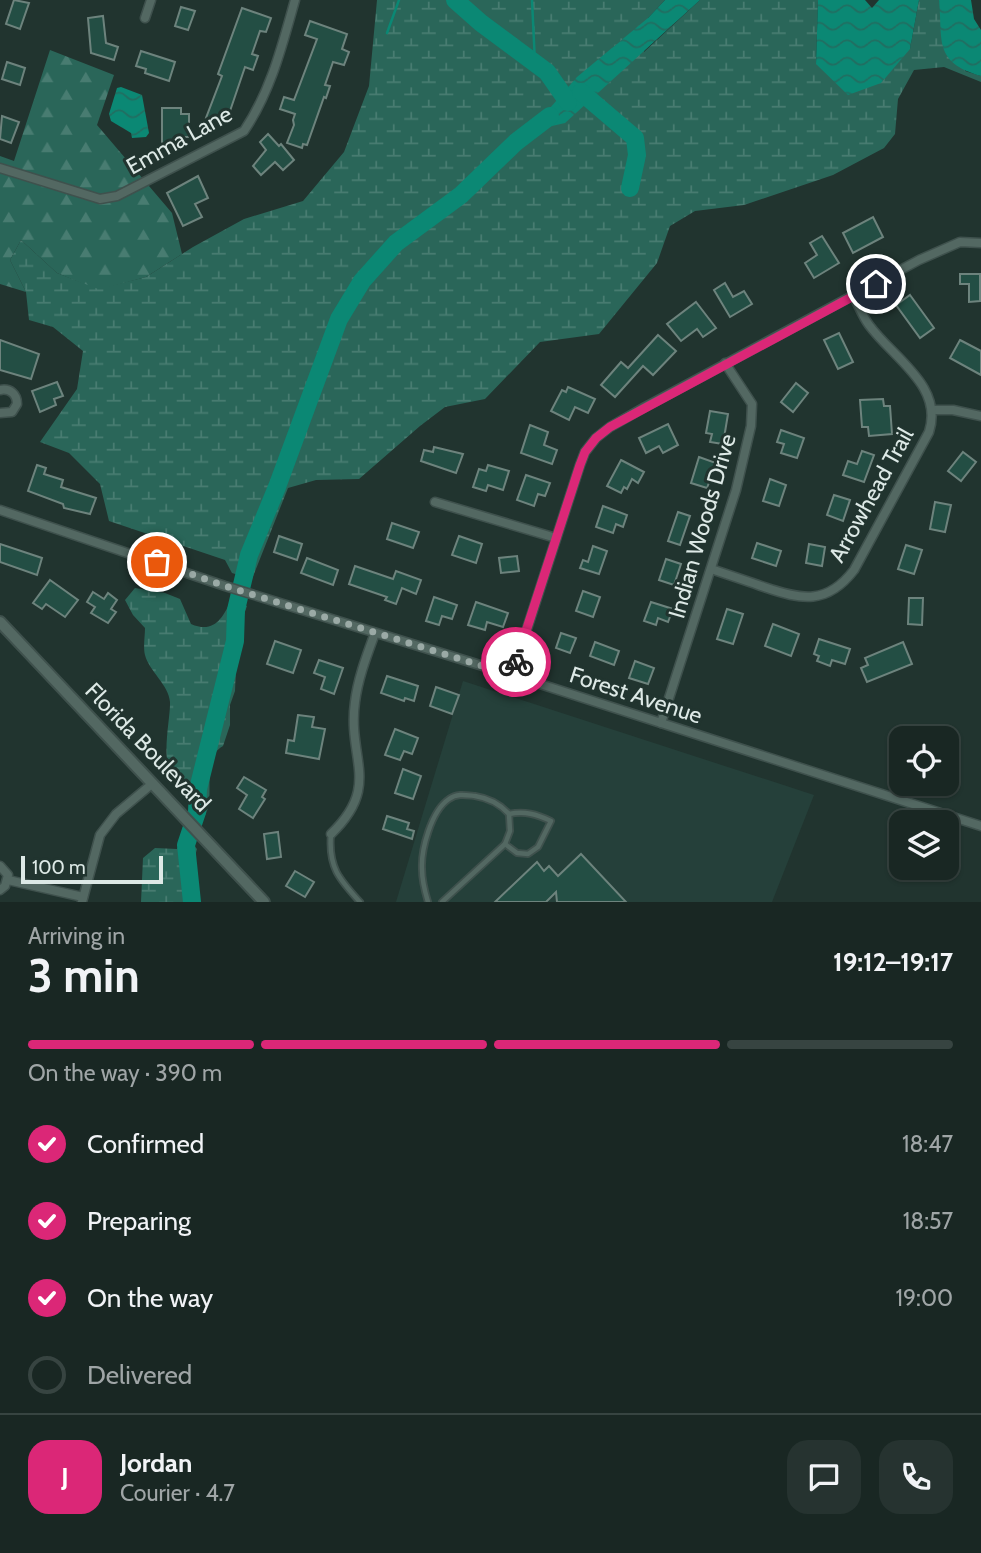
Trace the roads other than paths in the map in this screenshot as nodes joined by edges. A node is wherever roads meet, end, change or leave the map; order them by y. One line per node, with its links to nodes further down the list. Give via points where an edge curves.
1 (151, 0): 3 (street)
2 (295, 0): 4 (street, Emma Lane, via 276,68 244,131 117,195 100,199)
3 (145, 18)
4 (0, 168)
5 (981, 243): 6 (street, via 950,246)
6 (854, 297): 7 (street); 9 (street, via 869,325 921,383)
7 (725, 363): 15 (street, via 596,438 585,452); 16 (street, Indian Woods Drive, via 752,404 753,415)
8 (0, 390): 10 (street, via 11,391 17,399 12,412)
9 (932, 410): 11 (street); 16 (street, Arrowhead Trail, via 929,432 854,570 839,586 826,594 801,598)
10 (1, 414): 12 (street)
11 (981, 416)
12 (0, 425)
13 (435, 502): 15 (street)
14 (0, 510): 18 (street, Forest Avenue)
15 (556, 538): 19 (street)
16 (711, 569): 20 (street, Indian Woods Drive)
17 (0, 622): 21 (street, Florida Boulevard)
18 (375, 633): 19 (street, Forest Avenue); 24 (street, via 355,702 359,788 355,806)
19 (512, 675): 20 (street, Forest Avenue)
20 (661, 723): 23 (street, Forest Avenue)
21 (153, 783): 29 (street, via 107,825 96,845); 30 (street, Florida Boulevard)
22 (509, 814): 25 (lane); 25 (lane, via 523,811 551,821 538,847 528,854); 32 (lane, via 483,797 461,794 448,799 434,818 423,848 421,872)
23 (981, 826)
24 (331, 834): 31 (lane, via 329,855)
25 (505, 844): 33 (lane)
26 (0, 866): 27 (street)
27 (8, 880): 28 (street); 29 (street)
28 (0, 890)
29 (83, 900)
30 (264, 902)
31 (360, 902)
32 (428, 902)
33 (442, 902)

